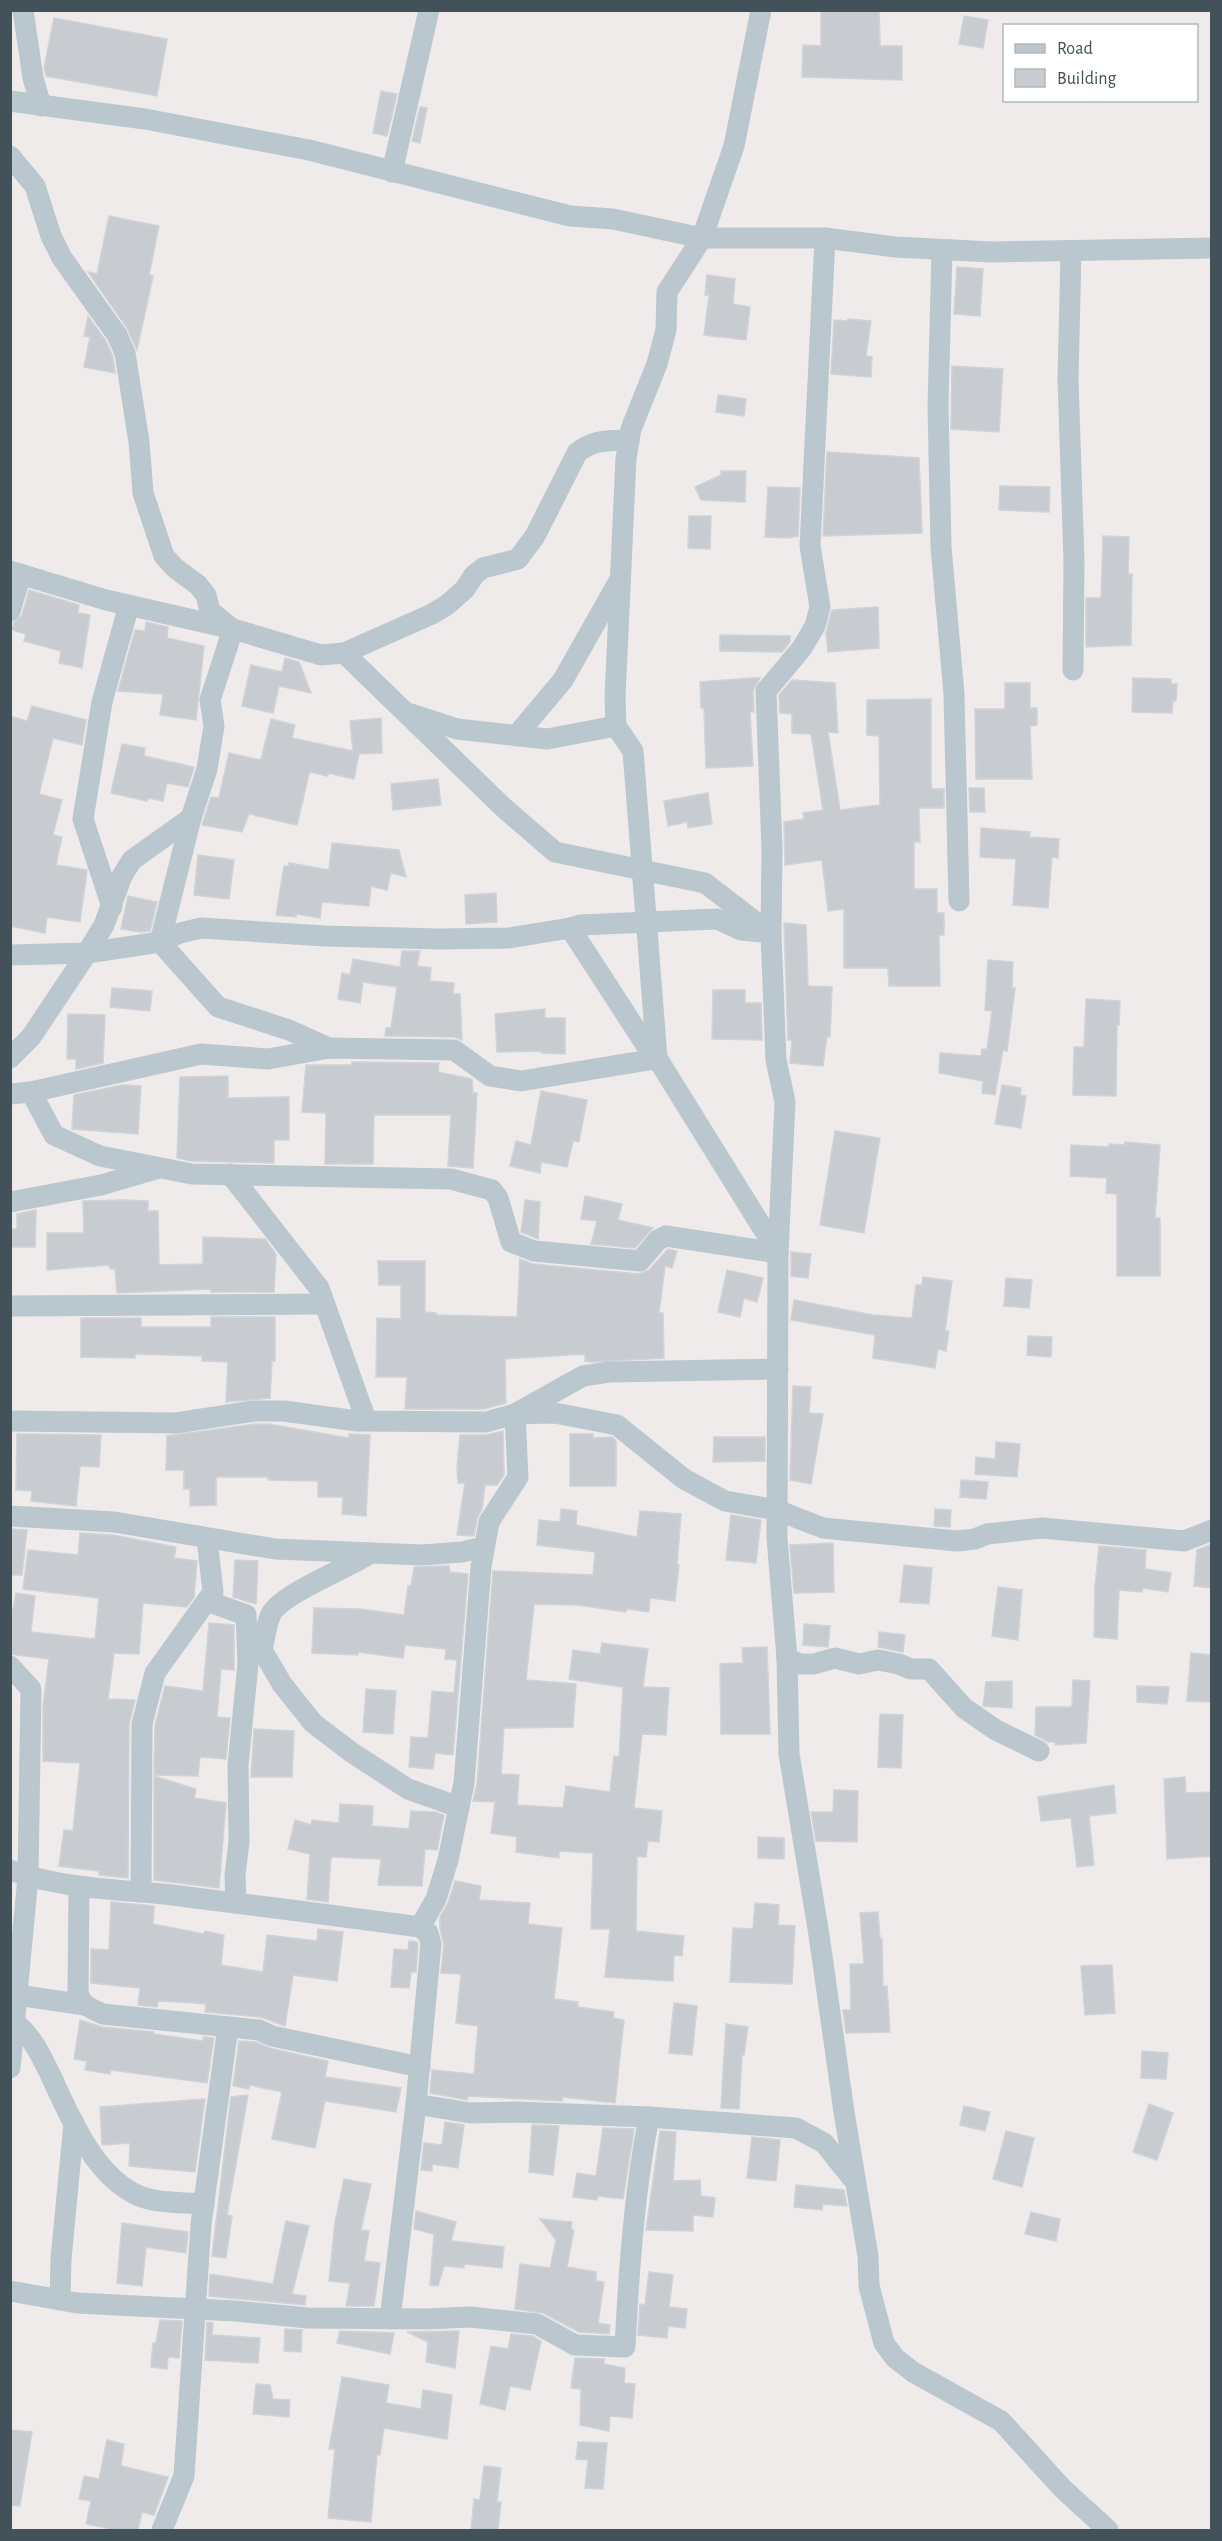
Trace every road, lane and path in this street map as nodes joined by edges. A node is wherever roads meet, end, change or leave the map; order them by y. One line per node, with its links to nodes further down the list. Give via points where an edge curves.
1 (23, 10): 5 (street)
2 (429, 10): 7 (street)
3 (761, 10): 8 (street, via 734,146)
4 (10, 101): 5 (street)
5 (41, 106): 7 (street, via 145,119 309,150)
6 (10, 156): 18 (street, via 35,186 62,258 125,352 143,493 164,556 198,585 206,595 210,611)
7 (392, 171): 8 (street, via 570,216 613,219)
8 (702, 238): 9 (street); 13 (street, via 667,292 663,342)
9 (825, 238): 11 (street); 30 (street, via 810,546 820,607 815,626 802,648 766,692)
10 (1212, 248): 12 (street)
11 (942, 250): 12 (street); 26 (street, via 938,406 941,547 954,694)
12 (1071, 250): 20 (street, via 1068,379)
13 (629, 440): 15 (street); 19 (street, via 599,441 577,453 535,536 518,559 483,568 447,605)
14 (16, 572): 16 (street); 17 (street)
15 (620, 578): 22 (street); 23 (street, via 563,680)
16 (129, 605): 18 (street); 27 (street, via 102,702 83,819)
17 (10, 611)
18 (233, 629): 19 (street, via 321,655); 24 (street, via 210,700 214,726 207,769)
19 (344, 653): 21 (street)
20 (1073, 670)
21 (405, 712): 23 (street, via 457,729); 25 (street, via 555,852)
22 (616, 726): 23 (street, via 548,740); 25 (street, via 633,751)
23 (516, 736)
24 (191, 818): 27 (street, via 132,860); 31 (street)
25 (642, 870): 28 (street); 30 (street, via 705,884)
26 (959, 901)
27 (112, 907): 32 (street)
28 (646, 924): 29 (street); 30 (street, via 717,919 741,930); 40 (street, via 657,1058)
29 (570, 928): 31 (street, via 509,938 439,939 201,928); 34 (street, via 655,1059 521,1081 490,1076 454,1050)
30 (771, 933): 40 (street, via 776,1060 785,1102)
31 (160, 942): 32 (street); 34 (street, via 218,1007 290,1030)
32 (87, 953): 33 (street); 35 (street, via 31,1037)
33 (10, 955)
34 (329, 1048): 36 (street, via 268,1059 201,1054)
35 (10, 1058)
36 (21, 1093): 37 (street, via 54,1135 100,1156)
37 (160, 1168): 38 (street); 39 (street, via 101,1185)
38 (230, 1174): 40 (street, via 451,1179 492,1190 511,1242 534,1251 640,1261 666,1236); 41 (street, via 319,1288)
39 (10, 1202)
40 (778, 1253): 43 (street)
41 (324, 1304): 42 (street); 45 (street)
42 (10, 1306)
43 (778, 1370): 44 (street, via 609,1372 583,1376); 47 (street)
44 (515, 1414): 45 (street, via 486,1422); 47 (street, via 555,1413 616,1425 684,1479 725,1501); 51 (street, via 518,1477 489,1522)
45 (366, 1420): 46 (street, via 254,1411 176,1423)
46 (10, 1421)
47 (777, 1510): 49 (street, via 823,1528 957,1541 1041,1528 1184,1541); 56 (street)
48 (10, 1516): 50 (street, via 114,1522)
49 (1212, 1530)
50 (207, 1539): 52 (street, via 275,1549); 53 (street, via 213,1592)
51 (484, 1547): 52 (street, via 422,1555); 59 (street)
52 (371, 1553): 54 (street, via 300,1590)
53 (207, 1601): 55 (street); 62 (street, via 155,1673 142,1724)
54 (272, 1612): 55 (street); 59 (street, via 262,1650 282,1684 313,1723 408,1789)
55 (246, 1616): 63 (street, via 248,1664 238,1765)
56 (787, 1658): 58 (street, via 800,1664 835,1658 859,1664 878,1660 929,1670 964,1708 996,1730); 74 (street, via 789,1754)
57 (10, 1666): 60 (street, via 31,1689)
58 (1038, 1750)
59 (459, 1807): 64 (street, via 436,1899)
60 (19, 1873): 61 (street); 65 (street)
61 (80, 1887): 62 (street); 66 (street, via 78,1992)
62 (141, 1892): 63 (street)
63 (236, 1903): 64 (street)
64 (420, 1927): 69 (street, via 428,1933 431,1944)
65 (17, 1995): 66 (street); 67 (street)
66 (85, 2005): 68 (street, via 103,2014)
67 (15, 2024): 70 (street); 73 (street, via 26,2033 45,2063)
68 (228, 2027): 69 (street, via 259,2030); 75 (street)
69 (420, 2067): 71 (street)
70 (10, 2068)
71 (416, 2104): 72 (street, via 470,2113); 79 (street)
72 (649, 2116): 74 (street, via 796,2128 824,2143); 79 (street, via 630,2253 625,2347 575,2345 537,2324 470,2317)
73 (74, 2123): 75 (street, via 98,2164 136,2194); 77 (street)
74 (855, 2183): 81 (street, via 868,2256 869,2286 884,2343 913,2372 1001,2421 1063,2489)
75 (204, 2204): 78 (street)
76 (10, 2291): 77 (street)
77 (60, 2300): 78 (street)
78 (195, 2310): 79 (street); 80 (street, via 184,2476)
79 (390, 2319)
80 (162, 2530)
81 (1108, 2530)

